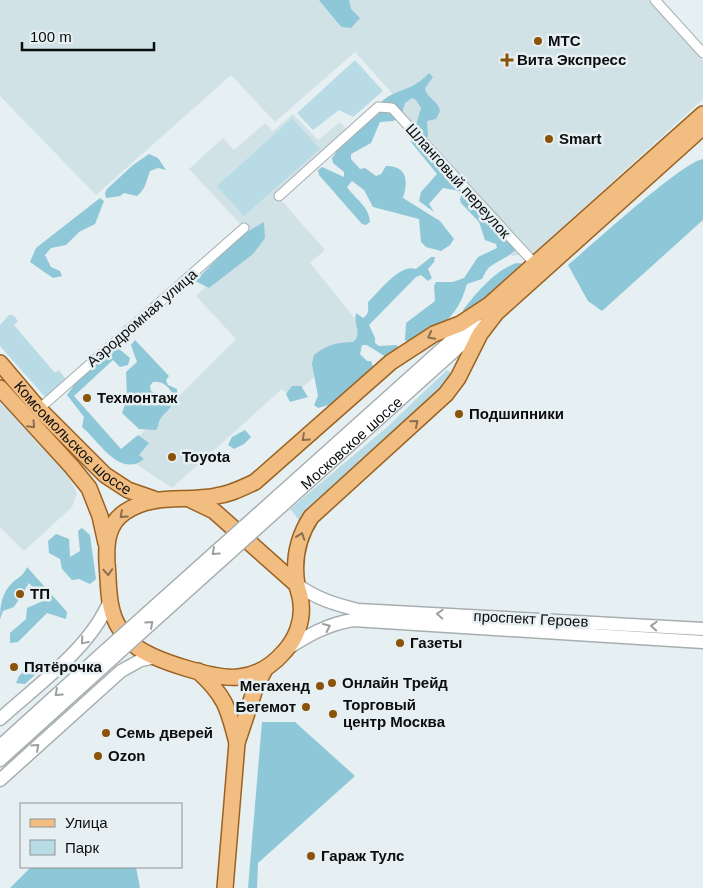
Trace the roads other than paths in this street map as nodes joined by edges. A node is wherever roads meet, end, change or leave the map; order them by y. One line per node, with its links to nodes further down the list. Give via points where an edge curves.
1 (655, 0): 2 (street)
2 (703, 53)
3 (703, 114): 7 (main road, Московское шоссе)
4 (703, 127): 8 (main road, Московское шоссе)
5 (279, 196): 7 (street, Шланговый переулок, via 378,107 392,108)
6 (244, 228): 11 (street, Аэродромная улица)
7 (535, 264): 8 (main road, Московское шоссе)
8 (493, 309): 12 (main road, one-way to 12, via 434,334 390,362 255,482 235,492); 15 (main road, one-way to 8, via 297,547 301,532 311,516 446,394 458,378); 20 (main road, Московское шоссе, bridge)
9 (0, 363): 11 (main road, Комсомольское шоссе)
10 (0, 388): 14 (main road, Комсомольское шоссе, one-way to 14, via 89,488 100,516)
11 (39, 409): 13 (main road, Комсомольское шоссе, via 105,475 128,490)
12 (188, 498): 13 (main road); 15 (main road, via 214,511)
13 (154, 499): 14 (main road, one-way to 14, via 122,513 112,527)
14 (106, 545): 16 (main road, Комсомольское шоссе, one-way to 16)
15 (296, 584): 17 (main road, проспект Героев, one-way to 15, via 358,610 328,603); 19 (main road, via 301,616 297,632)
16 (110, 600): 21 (main road, Комсомольское шоссе, via 113,614 127,638 137,648); 24 (main road, one-way to 24, via 103,617 77,649)
17 (703, 629)
18 (703, 642): 19 (main road, проспект Героев, one-way to 18, via 336,623 353,620)
19 (285, 651): 22 (main road)
20 (111, 653): 26 (main road, Московское шоссе, one-way to 26); 27 (main road, Московское шоссе)
21 (156, 657): 23 (main road, Комсомольское шоссе); 28 (main road, one-way to 21, via 121,671 141,660)
22 (265, 669): 23 (main road, Комсомольское шоссе, via 238,677); 25 (main road)
23 (198, 671): 25 (main road, via 216,688 228,707)
24 (0, 719)
25 (237, 742): 29 (main road)
26 (0, 746)
27 (0, 760)
28 (0, 780)
29 (225, 888)

